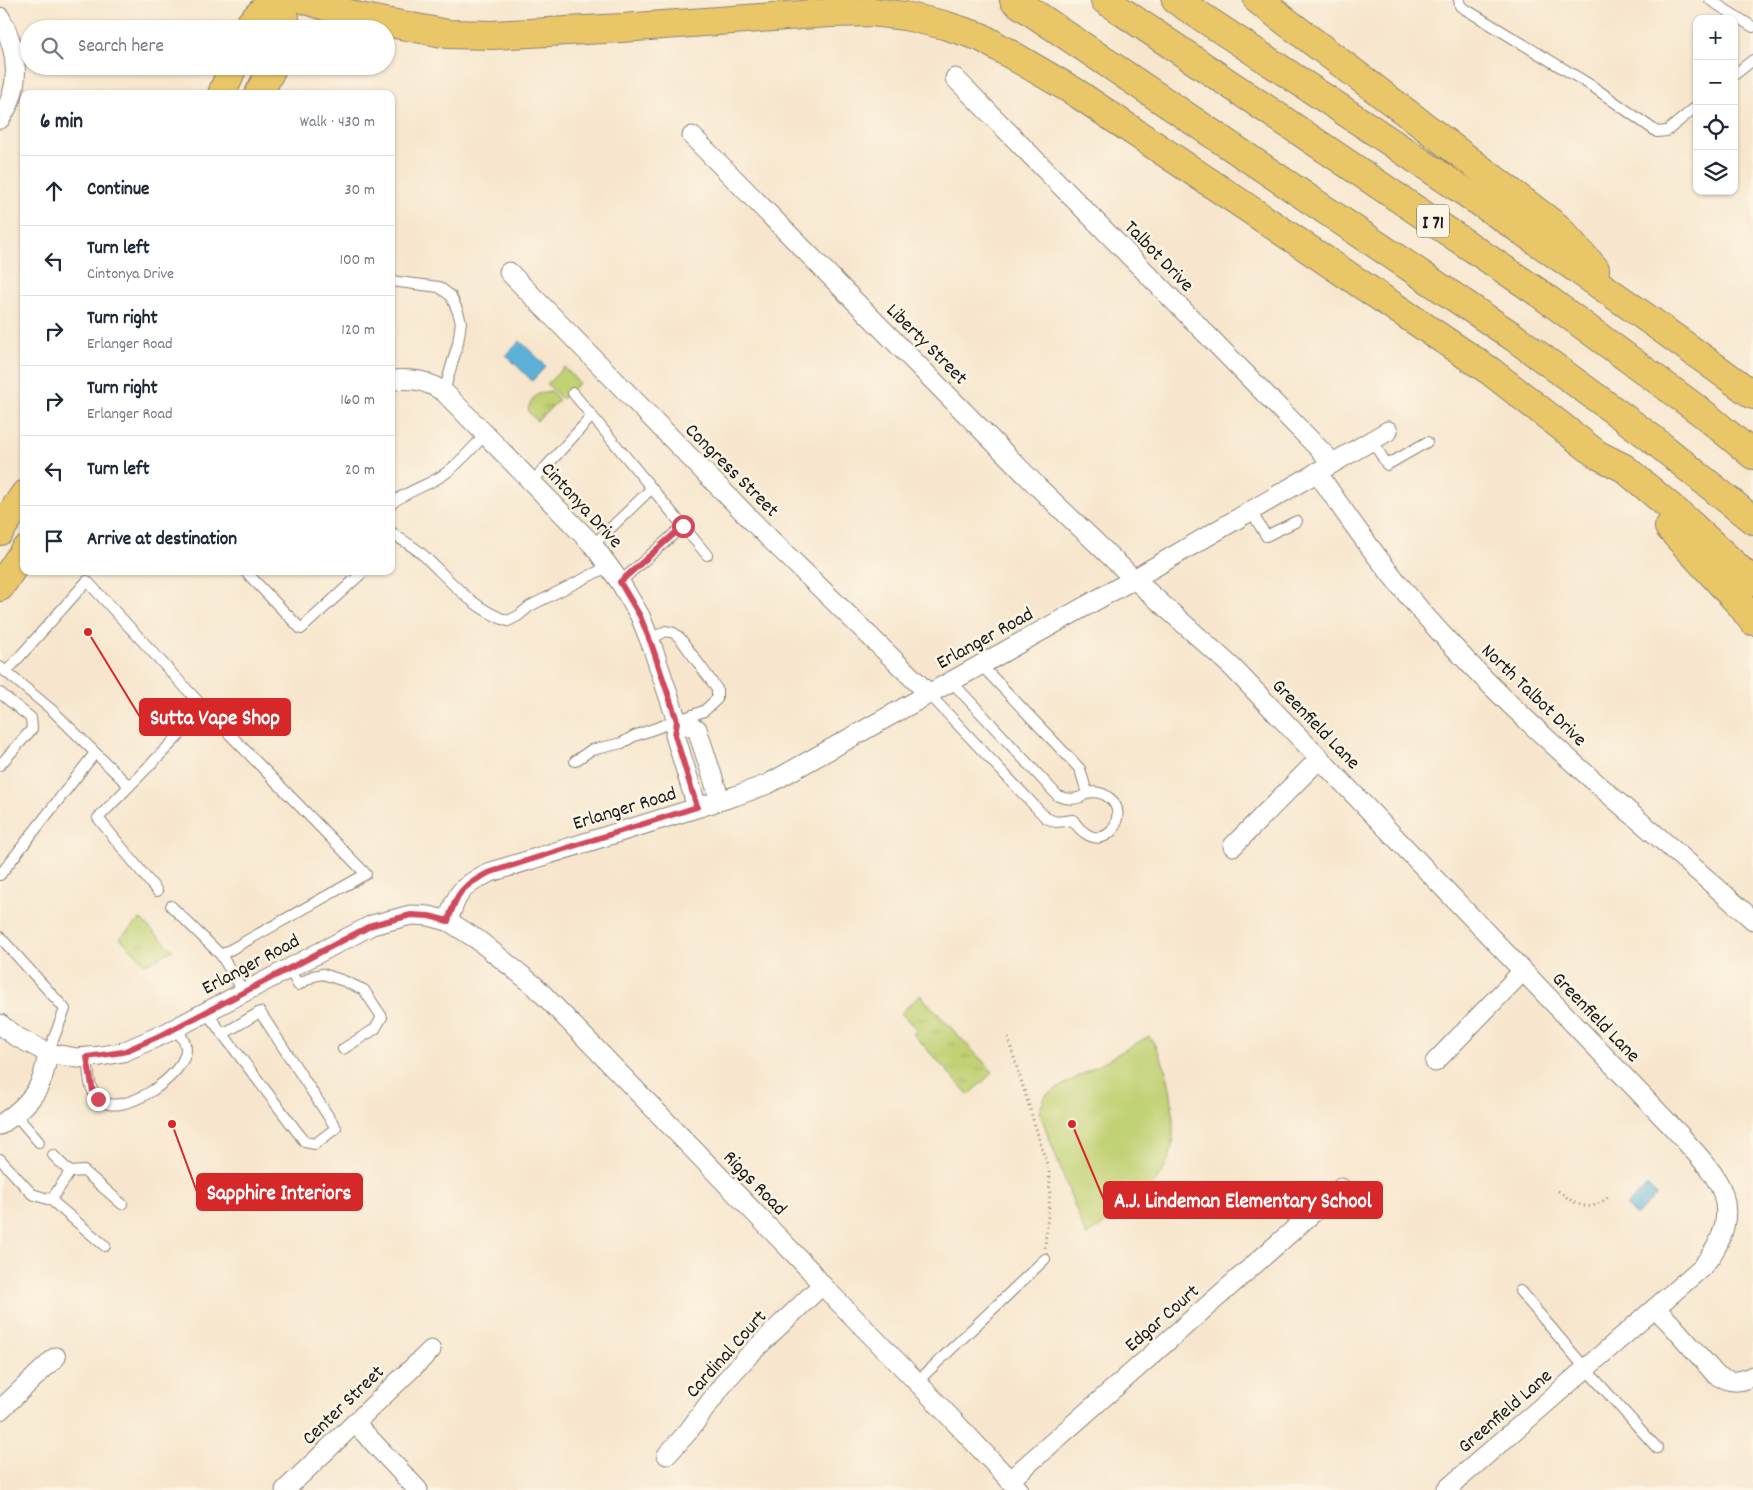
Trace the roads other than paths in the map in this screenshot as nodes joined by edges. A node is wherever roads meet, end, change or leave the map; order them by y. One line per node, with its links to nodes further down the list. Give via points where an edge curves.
1 (273, 0): 11 (main road)
2 (283, 0): 12 (main road)
3 (306, 0): 13 (main road)
4 (1014, 0): 46 (main road, I 71, via 1515,338 1650,437)
5 (1104, 0): 39 (main road, I 71, via 1539,293 1705,415)
6 (1176, 0): 28 (main road)
7 (1258, 0): 28 (main road, via 1557,227)
8 (1459, 0): 23 (lane, via 1460,6 1592,86 1657,132 1667,131)
9 (1710, 0): 15 (lane)
10 (0, 17): 24 (street, via 9,34 16,72 8,108)
11 (254, 20)
12 (285, 20)
13 (375, 20)
14 (395, 24): 38 (main road, via 448,34 500,35 872,12 905,16 981,37 1075,92 1490,371)
15 (1753, 27)
16 (1753, 60): 17 (lane)
17 (1738, 73)
18 (229, 75): 21 (main road)
19 (268, 75): 22 (main road)
20 (955, 78): 40 (street, Talbot Drive)
21 (224, 90)
22 (261, 90)
23 (1693, 109)
24 (0, 119)
25 (692, 136): 57 (street, Liberty Street, via 1039,488)
26 (509, 272): 67 (street, Congress Street, via 761,530)
27 (395, 282): 30 (lane, via 439,287 450,296 458,312 461,322 458,342)
28 (1626, 303): 32 (main road)
29 (395, 380): 30 (street, Cintonya Drive, via 418,380)
30 (444, 392): 35 (street, Cintonya Drive)
31 (573, 393): 33 (lane)
32 (1753, 395)
33 (592, 416): 41 (lane); 42 (lane)
34 (1388, 431): 36 (street, Erlanger Road)
35 (486, 434): 41 (street, Cintonya Drive); 44 (lane, via 446,473)
36 (1372, 440): 37 (lane, via 1387,465); 40 (street, Erlanger Road)
37 (1428, 442)
38 (1598, 454): 59 (main road, via 1624,468); 61 (main road, via 1680,538)
39 (1753, 455)
40 (1325, 468): 45 (street, Erlanger Road); 82 (street, North Talbot Drive, via 1347,517 1449,643 1539,732)
41 (532, 482): 51 (street, Cintonya Drive)
42 (652, 489): 48 (lane); 51 (lane)
43 (20, 500): 49 (main road)
44 (395, 501)
45 (1251, 511): 47 (lane, via 1266,536); 57 (street, Erlanger Road)
46 (1753, 520)
47 (1298, 521)
48 (683, 526): 52 (lane); 58 (lane)
49 (0, 531)
50 (395, 535): 54 (lane, via 420,553 471,602 508,621 530,606)
51 (593, 545): 54 (street, Cintonya Drive)
52 (707, 555)
53 (20, 557): 60 (main road)
54 (610, 566): 58 (street, Cintonya Drive)
55 (249, 575): 56 (lane, via 301,629)
56 (360, 575)
57 (1134, 579): 63 (street, Erlanger Road); 71 (street, Greenfield Lane, via 1232,667)
58 (620, 582): 62 (street, Cintonya Drive, via 640,616)
59 (1753, 582)
60 (0, 587)
61 (1753, 621)
62 (649, 640): 69 (street, Cintonya Drive); 69 (lane, via 666,631 674,633 717,689 717,699 704,711)
63 (981, 665): 65 (street, Erlanger Road); 75 (lane, via 1080,769)
64 (3, 670): 68 (lane, via 87,581); 70 (lane, via 52,710)
65 (952, 682): 67 (street, Erlanger Road); 75 (lane, via 1058,796 1074,799)
66 (0, 693): 73 (lane, via 31,718 32,728)
67 (929, 694): 75 (lane, via 1046,818 1056,822 1073,820 1080,831 1101,838 1114,828 1118,812 1115,802 1098,793); 76 (street, Erlanger Road, via 768,784)
68 (206, 709): 74 (lane); 85 (lane, via 366,874)
69 (677, 721): 72 (lane, via 622,743 591,750); 76 (street, via 697,729); 77 (street, Cintonya Drive, via 675,735)
70 (95, 753): 74 (lane); 79 (lane)
71 (1320, 758): 78 (street); 87 (street, Greenfield Lane)
72 (574, 762)
73 (0, 765)
74 (130, 786): 80 (lane, via 98,818)
75 (1087, 793)
76 (720, 800): 77 (street, Erlanger Road)
77 (697, 807): 83 (street, Erlanger Road, via 488,873 467,884 454,902)
78 (1233, 846)
79 (0, 875)
80 (157, 891)
81 (171, 906): 85 (lane)
82 (1753, 920)
83 (448, 921): 86 (street, Erlanger Road, via 420,915 394,918 372,925); 107 (street, Riggs Road, via 478,940 535,986)
84 (0, 937): 94 (lane, via 66,1009)
85 (221, 955): 88 (lane)
86 (290, 968): 88 (street, Erlanger Road); 93 (lane, via 298,985 322,974 364,990 382,1017 375,1029)
87 (1523, 971): 96 (street); 109 (street, Greenfield Lane, via 1680,1136 1716,1178 1723,1194 1724,1230 1713,1256)
88 (244, 992): 89 (street, Erlanger Road)
89 (206, 1012): 91 (street, Erlanger Road); 92 (lane)
90 (0, 1024): 94 (street, Erlanger Road, via 15,1036)
91 (175, 1028): 95 (street, Erlanger Road, via 123,1052); 95 (lane, via 183,1038 186,1055 154,1090 135,1100 112,1106 98,1099 93,1092)
92 (223, 1034): 92 (lane, via 305,1142 315,1144 336,1128 260,1012)
93 (343, 1049)
94 (48, 1053): 95 (street, Erlanger Road); 97 (street, via 41,1082 33,1095)
95 (87, 1057)
96 (1435, 1062)
97 (8, 1119): 98 (lane)
98 (39, 1142)
99 (53, 1155): 101 (lane)
100 (0, 1159): 103 (lane, via 32,1194)
101 (70, 1172): 103 (lane); 104 (lane, via 84,1171)
102 (1341, 1188): 119 (street, Edgar Court)
103 (51, 1200): 105 (lane)
104 (122, 1204)
105 (104, 1246)
106 (1045, 1259): 114 (lane)
107 (822, 1285): 114 (street, Riggs Road); 118 (street, Cardinal Court, via 738,1366)
108 (1520, 1291): 112 (lane)
109 (1655, 1308): 112 (street, Greenfield Lane); 113 (street, via 1716,1375 1736,1382)
110 (431, 1350): 116 (street, Center Street)
111 (56, 1358): 115 (street)
112 (1586, 1369): 117 (lane); 122 (street, Greenfield Lane)
113 (1753, 1376)
114 (917, 1382): 119 (street, Riggs Road)
115 (0, 1410)
116 (355, 1423): 120 (street, Center Street); 121 (street)
117 (1658, 1448)
118 (667, 1455)
119 (1014, 1485)
120 (285, 1490)
121 (418, 1490)
122 (1446, 1490)

